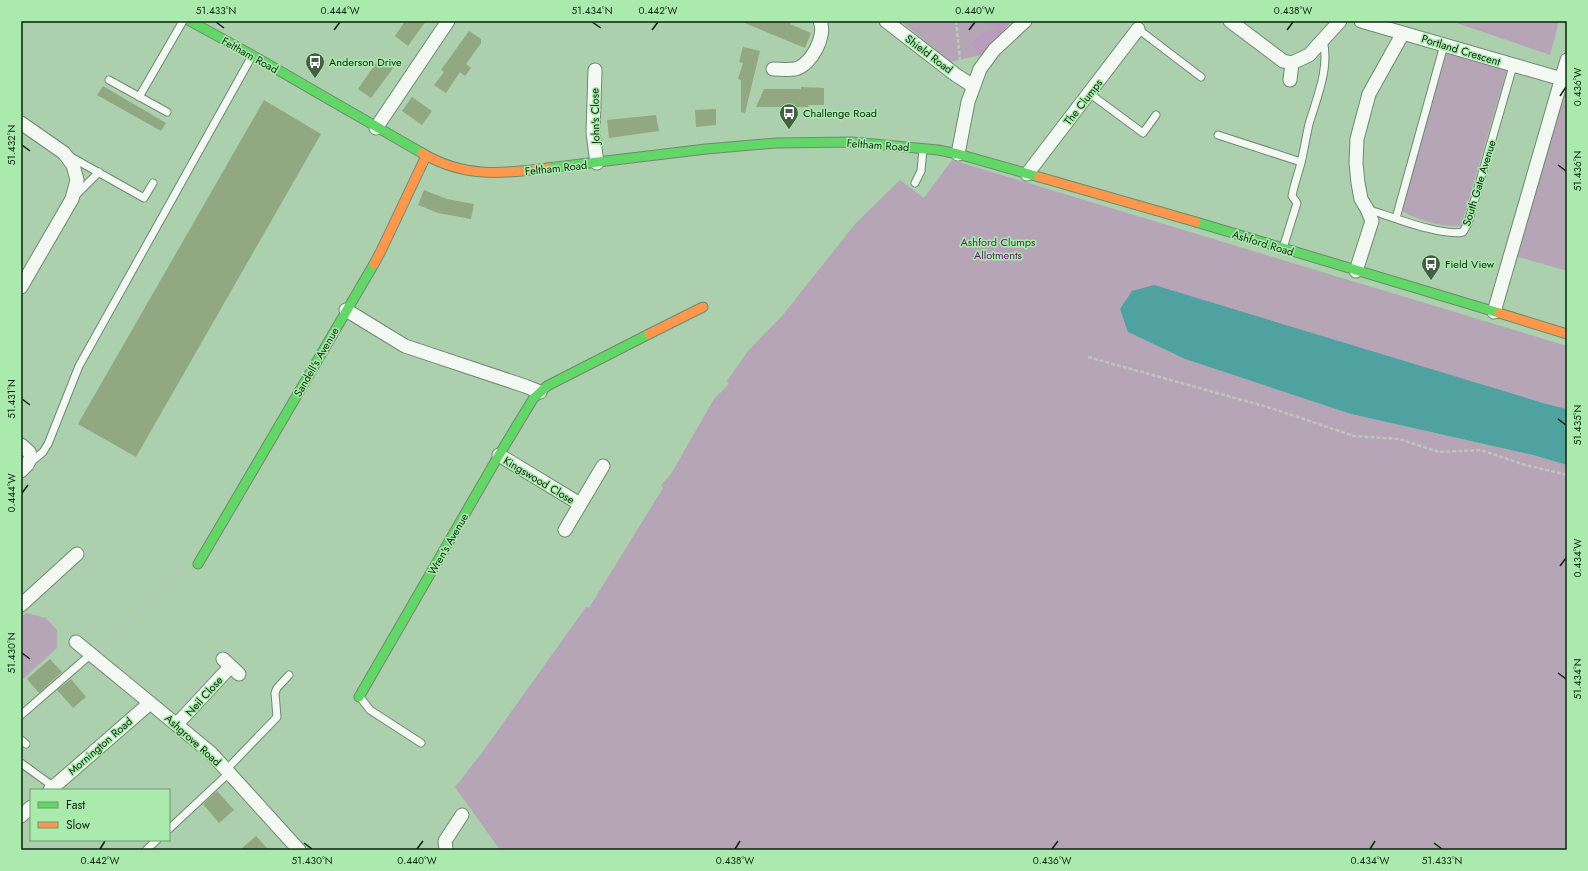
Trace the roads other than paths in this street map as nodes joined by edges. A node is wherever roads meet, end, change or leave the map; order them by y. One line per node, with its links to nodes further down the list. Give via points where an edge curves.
1 (448, 21): 29 (street)
2 (820, 21): 17 (street, via 822,26 819,43 807,62 796,69)
3 (886, 21): 23 (street, Shield Road)
4 (1025, 21): 23 (street, via 994,50 980,69)
5 (1230, 21): 15 (street, via 1283,61)
6 (1340, 21): 11 (street)
7 (1361, 21): 10 (street, Portland Crescent)
8 (191, 22): 13 (main road, Feltham Road); 25 (lane)
9 (1138, 30): 19 (lane); 24 (street, The Clumps)
10 (1403, 33): 12 (street, Portland Crescent); 42 (street, via 1369,94 1357,138 1358,183 1361,199)
11 (1323, 40): 15 (street, via 1309,55); 35 (lane, via 1325,50 1322,79)
12 (1444, 45): 16 (street, Portland Crescent); 43 (lane)
13 (252, 55): 29 (main road, Feltham Road); 55 (lane, via 82,359 48,444 43,452)
14 (1567, 60): 20 (street)
15 (1292, 63): 22 (street)
16 (1513, 66): 20 (street, Portland Crescent); 43 (lane, South Gate Avenue, via 1468,223 1463,232 1456,234 1435,230)
17 (773, 69)
18 (595, 70): 36 (street, John's Close, via 593,132)
19 (1201, 77)
20 (1562, 79): 49 (street)
21 (109, 80): 25 (lane)
22 (1290, 80)
23 (973, 86): 33 (street)
24 (1089, 94): 27 (lane, via 1143,133); 38 (street, The Clumps)
25 (139, 97): 26 (lane)
26 (167, 112)
27 (1156, 115)
28 (21, 123): 32 (street)
29 (376, 128): 34 (main road, Feltham Road)
30 (1218, 135): 35 (lane)
31 (923, 149): 33 (main road, Feltham Road); 36 (main road, Feltham Road, via 852,142 776,143); 40 (lane, via 921,171)
32 (64, 153): 37 (lane); 41 (street, via 73,164 77,180)
33 (958, 154): 38 (main road, Ashford Road)
34 (426, 156): 36 (main road, Feltham Road, via 460,169 481,173 507,173); 48 (main road, Sandell's Avenue, via 381,251)
35 (1301, 162): 44 (lane, via 1292,196 1297,203)
36 (597, 163)
37 (99, 172): 39 (lane, via 144,198); 41 (lane)
38 (1027, 174): 44 (main road, Ashford Road)
39 (153, 183)
40 (915, 183)
41 (72, 199): 46 (street)
42 (1367, 209): 43 (lane, South Gate Avenue); 45 (street, via 1372,221)
43 (1396, 218)
44 (1283, 248): 45 (main road, Ashford Road)
45 (1356, 271): 49 (main road, Ashford Road)
46 (21, 287)
47 (703, 307): 51 (main road, Wren's Avenue, via 547,386)
48 (346, 310): 51 (street, via 405,346); 59 (main road, Sandell's Avenue)
49 (1494, 312): 50 (main road, Ashford Road)
50 (1567, 334)
51 (540, 392): 53 (main road, Wren's Avenue, via 533,399)
52 (23, 447): 55 (street, via 31,457)
53 (499, 455): 56 (street, Kingswood Close); 65 (main road, Wren's Avenue)
54 (603, 466): 56 (street, Kingswood Close)
55 (24, 468)
56 (580, 504): 57 (street, Kingswood Close)
57 (565, 530)
58 (77, 554): 60 (street)
59 (198, 564)
60 (21, 605)
61 (76, 642): 62 (street, Ashgrove Road)
62 (93, 657): 66 (street, Ashgrove Road); 67 (lane)
63 (231, 666): 68 (street, Neil Close)
64 (289, 675): 71 (lane, via 275,693 277,717)
65 (360, 697): 69 (lane, via 370,710)
66 (150, 703): 68 (street, Ashgrove Road); 72 (street, Mornington Road)
67 (21, 715)
68 (177, 724): 71 (street, Ashgrove Road, via 211,753)
69 (421, 743)
70 (21, 763): 72 (lane)
71 (228, 772): 76 (lane); 79 (street, Ashgrove Road)
72 (52, 789)
73 (30, 808): 75 (street)
74 (462, 814): 80 (street, via 445,841)
75 (21, 816)
76 (170, 828)
77 (156, 841): 78 (lane)
78 (148, 849)
79 (299, 850)
80 (446, 850)

